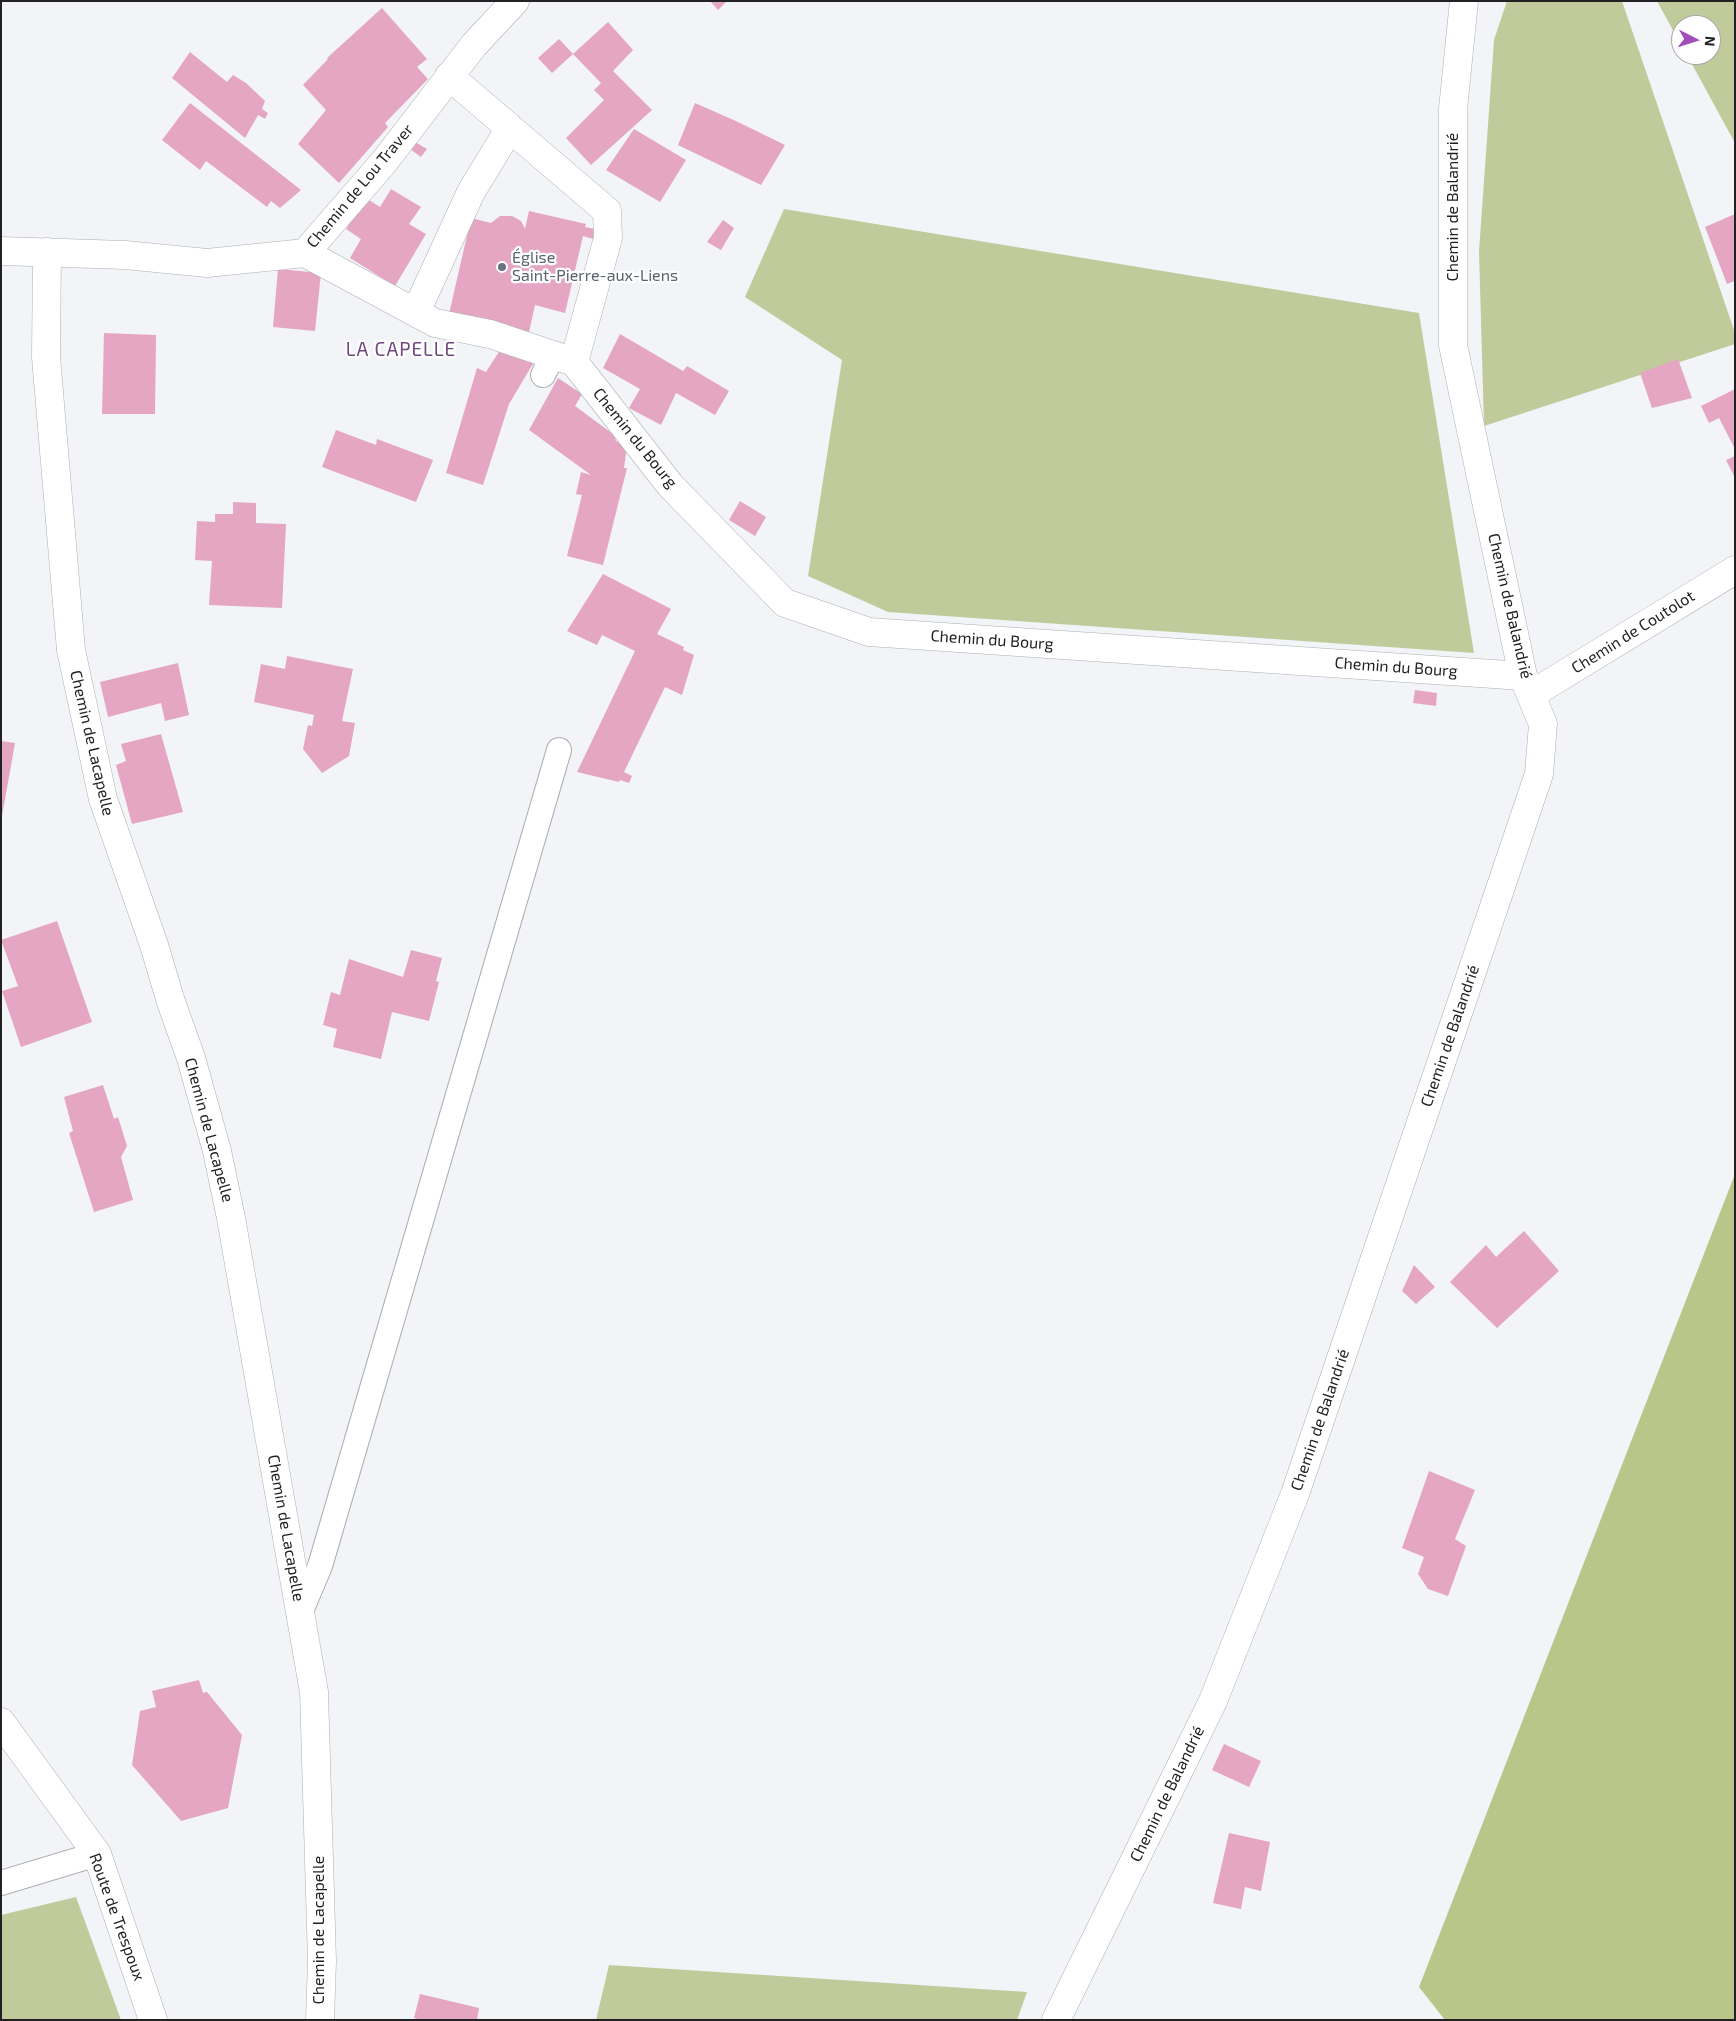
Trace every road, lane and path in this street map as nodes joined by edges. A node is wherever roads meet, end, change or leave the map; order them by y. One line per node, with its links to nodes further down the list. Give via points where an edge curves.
1 (515, 1): 3 (street, Chemin de Lou Traver)
2 (1464, 1): 11 (street, Chemin de Balandrié, via 1453,109 1453,345)
3 (449, 76): 4 (street); 7 (street, Chemin de Lou Traver, via 384,162)
4 (510, 128): 8 (street, via 471,192); 9 (street, via 607,211 608,238)
5 (1, 251): 6 (street, Chemin de Lou Traver)
6 (47, 252): 7 (street, Chemin de Lou Traver, via 207,263); 13 (street, Chemin de Lacapelle, via 46,357 71,650 103,799 191,1058 217,1151 232,1218)
7 (305, 253): 8 (street)
8 (416, 312): 9 (street, via 435,323 490,334)
9 (557, 364): 11 (street, Chemin du Bourg, via 785,603 869,632)
10 (1735, 570): 11 (street, Chemin de Coutolot)
11 (1528, 685): 19 (street, Chemin de Balandrié, via 1543,724 1539,774 1295,1494 1213,1701)
12 (560, 750): 13 (lane, via 320,1566)
13 (301, 1611): 18 (street, Chemin de Lacapelle, via 314,1692 322,1961)
14 (1, 1722): 15 (street, Route de Trespoux)
15 (97, 1854): 16 (lane); 17 (street, Route de Trespoux)
16 (1, 1883)
17 (153, 2020)
18 (320, 2020)
19 (1056, 2020)

